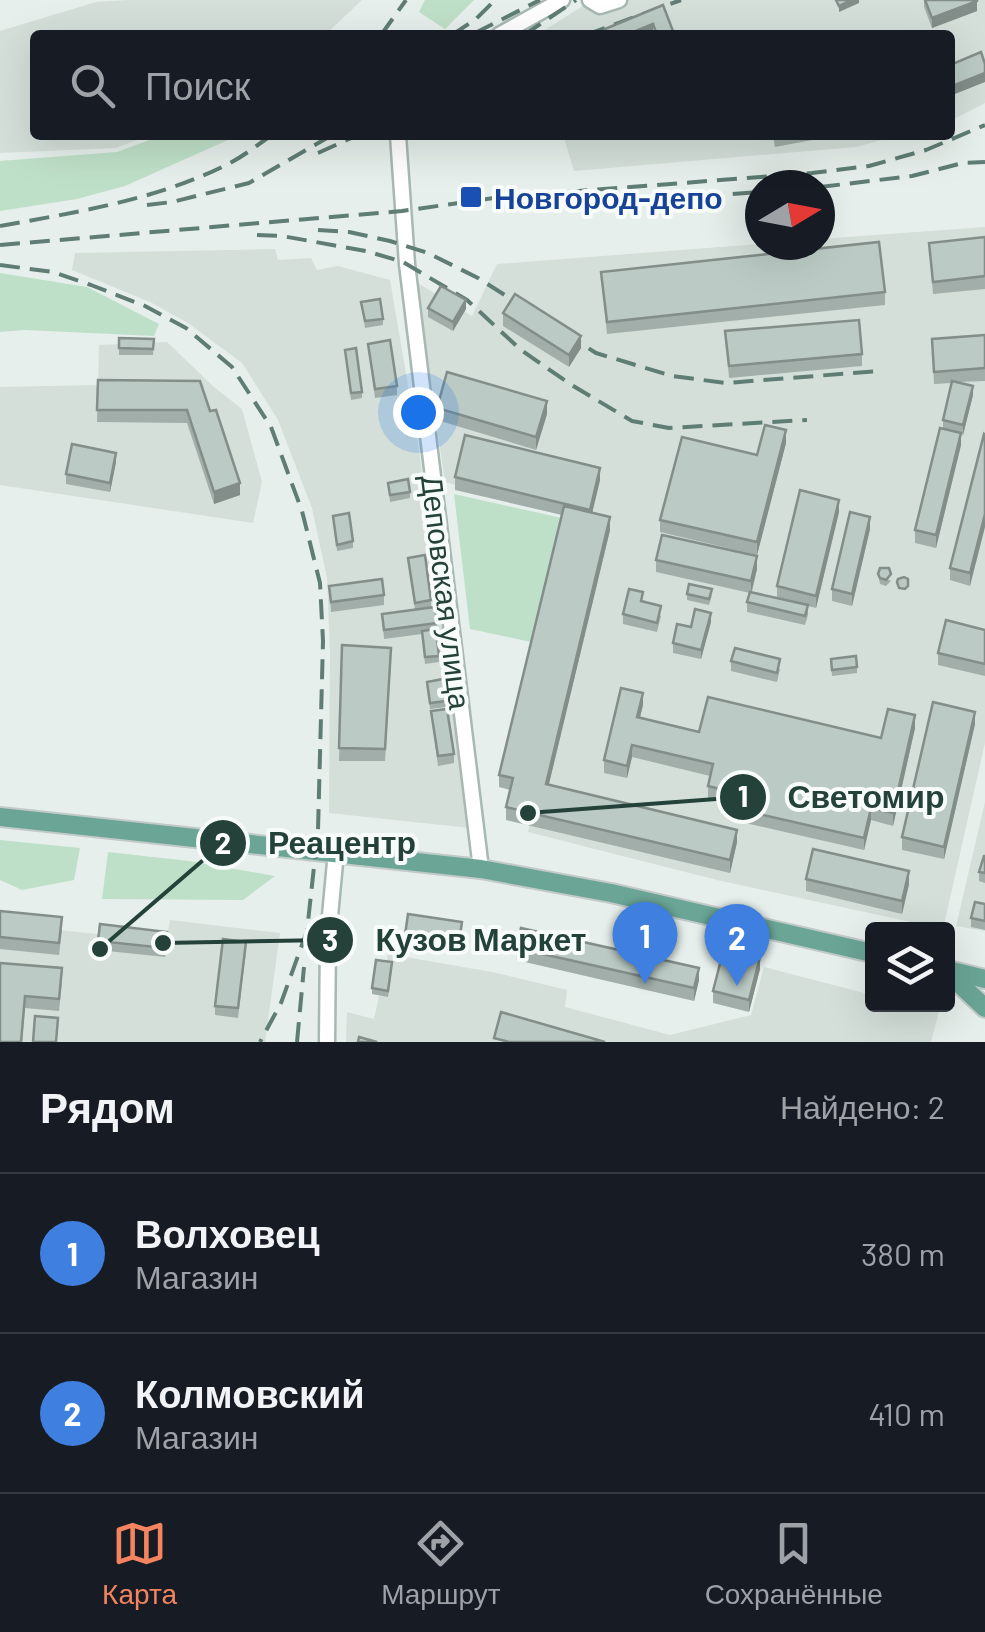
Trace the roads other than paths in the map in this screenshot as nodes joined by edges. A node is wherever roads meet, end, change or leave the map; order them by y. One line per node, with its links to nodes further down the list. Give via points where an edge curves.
1 (562, 0): 4 (street)
2 (590, 0): 3 (street, via 600,6)
3 (620, 0)
4 (508, 30)
5 (398, 140): 8 (street, Деповская улица, via 407,264)
6 (0, 818): 7 (main road)
7 (336, 852): 8 (main road); 14 (street)
8 (482, 869): 9 (main road)
9 (865, 951)
10 (955, 972): 12 (main road)
11 (955, 978): 13 (main road)
12 (985, 978)
13 (985, 1008)
14 (327, 1042)

